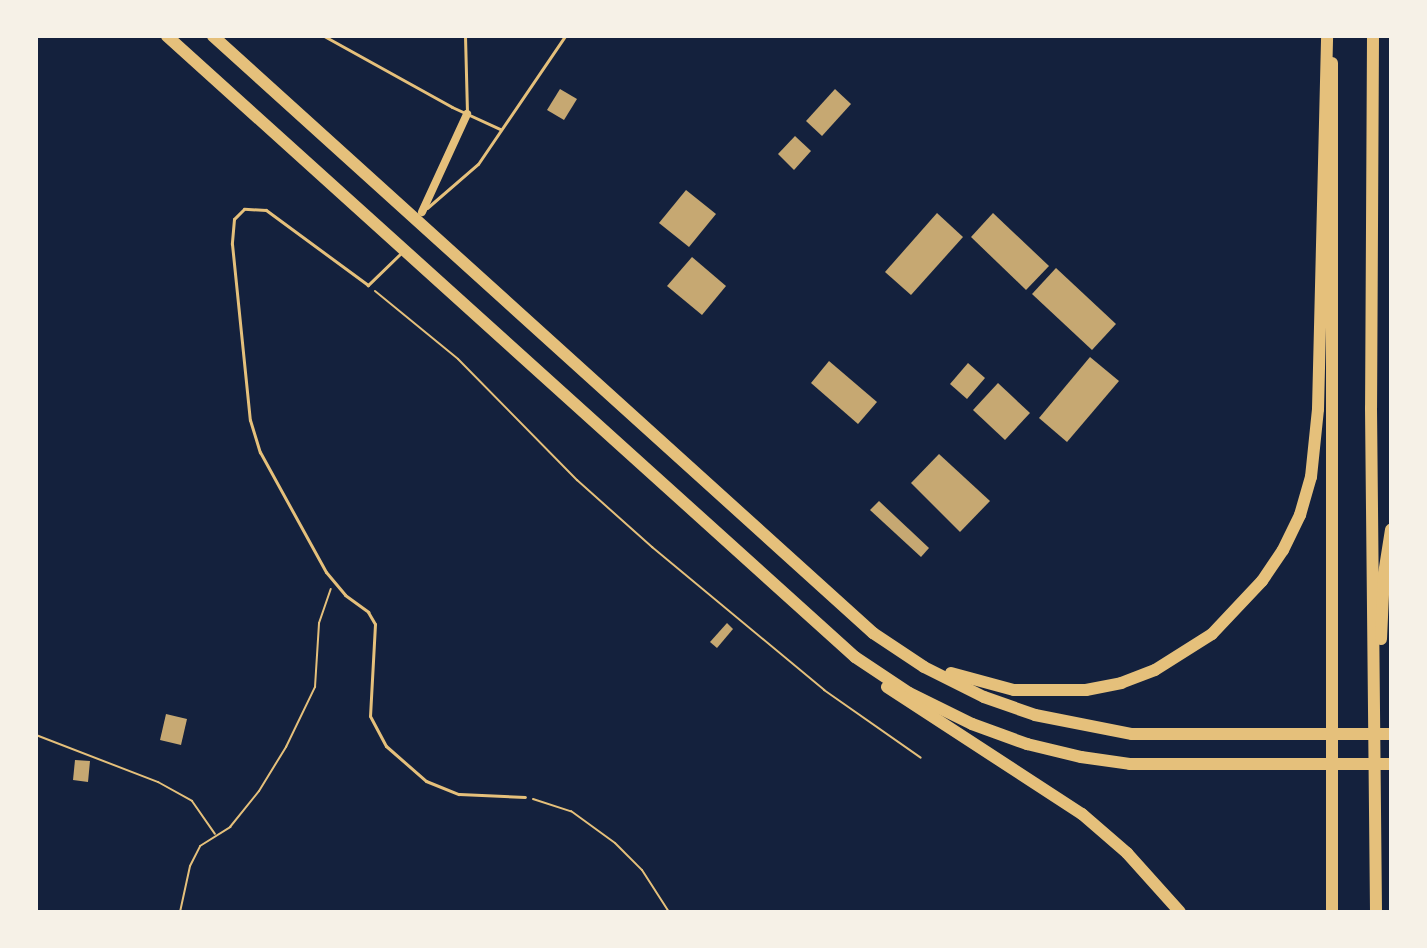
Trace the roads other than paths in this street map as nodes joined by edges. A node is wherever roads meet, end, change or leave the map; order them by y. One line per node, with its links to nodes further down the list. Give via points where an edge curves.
1 (161, 36): 11 (highway)
2 (167, 36): 11 (highway)
3 (213, 36): 10 (highway)
4 (221, 36): 10 (highway)
5 (324, 36): 12 (lane)
6 (465, 36): 12 (lane)
7 (565, 36): 13 (lane)
8 (1330, 36): 17 (highway, via 1318,409 1311,477 1283,550 1237,610 1183,654 1121,683 1086,690 1014,690 970,680 918,656); 24 (highway)
9 (1373, 36): 22 (highway)
10 (266, 83): 14 (highway)
11 (238, 101): 15 (highway)
12 (467, 114): 13 (lane); 14 (street)
13 (500, 129): 14 (lane, via 478,164)
14 (419, 215): 17 (highway)
15 (403, 250): 18 (highway); 21 (lane, via 368,285 266,210 244,209 234,219 250,420 260,452 335,584 375,624 370,716 386,746 426,781 459,794)
16 (1391, 530): 22 (highway, via 1384,574)
17 (796, 563): 19 (highway, via 873,633 924,667 1035,715 1132,734)
18 (776, 585): 20 (highway, via 855,657 909,693 1027,744 1130,764); 23 (highway, via 852,660 906,702 1082,814 1127,853)
19 (1391, 734)
20 (1391, 764)
21 (525, 797)
22 (1376, 847): 25 (highway)
23 (1180, 912)
24 (1332, 912)
25 (1376, 912)

